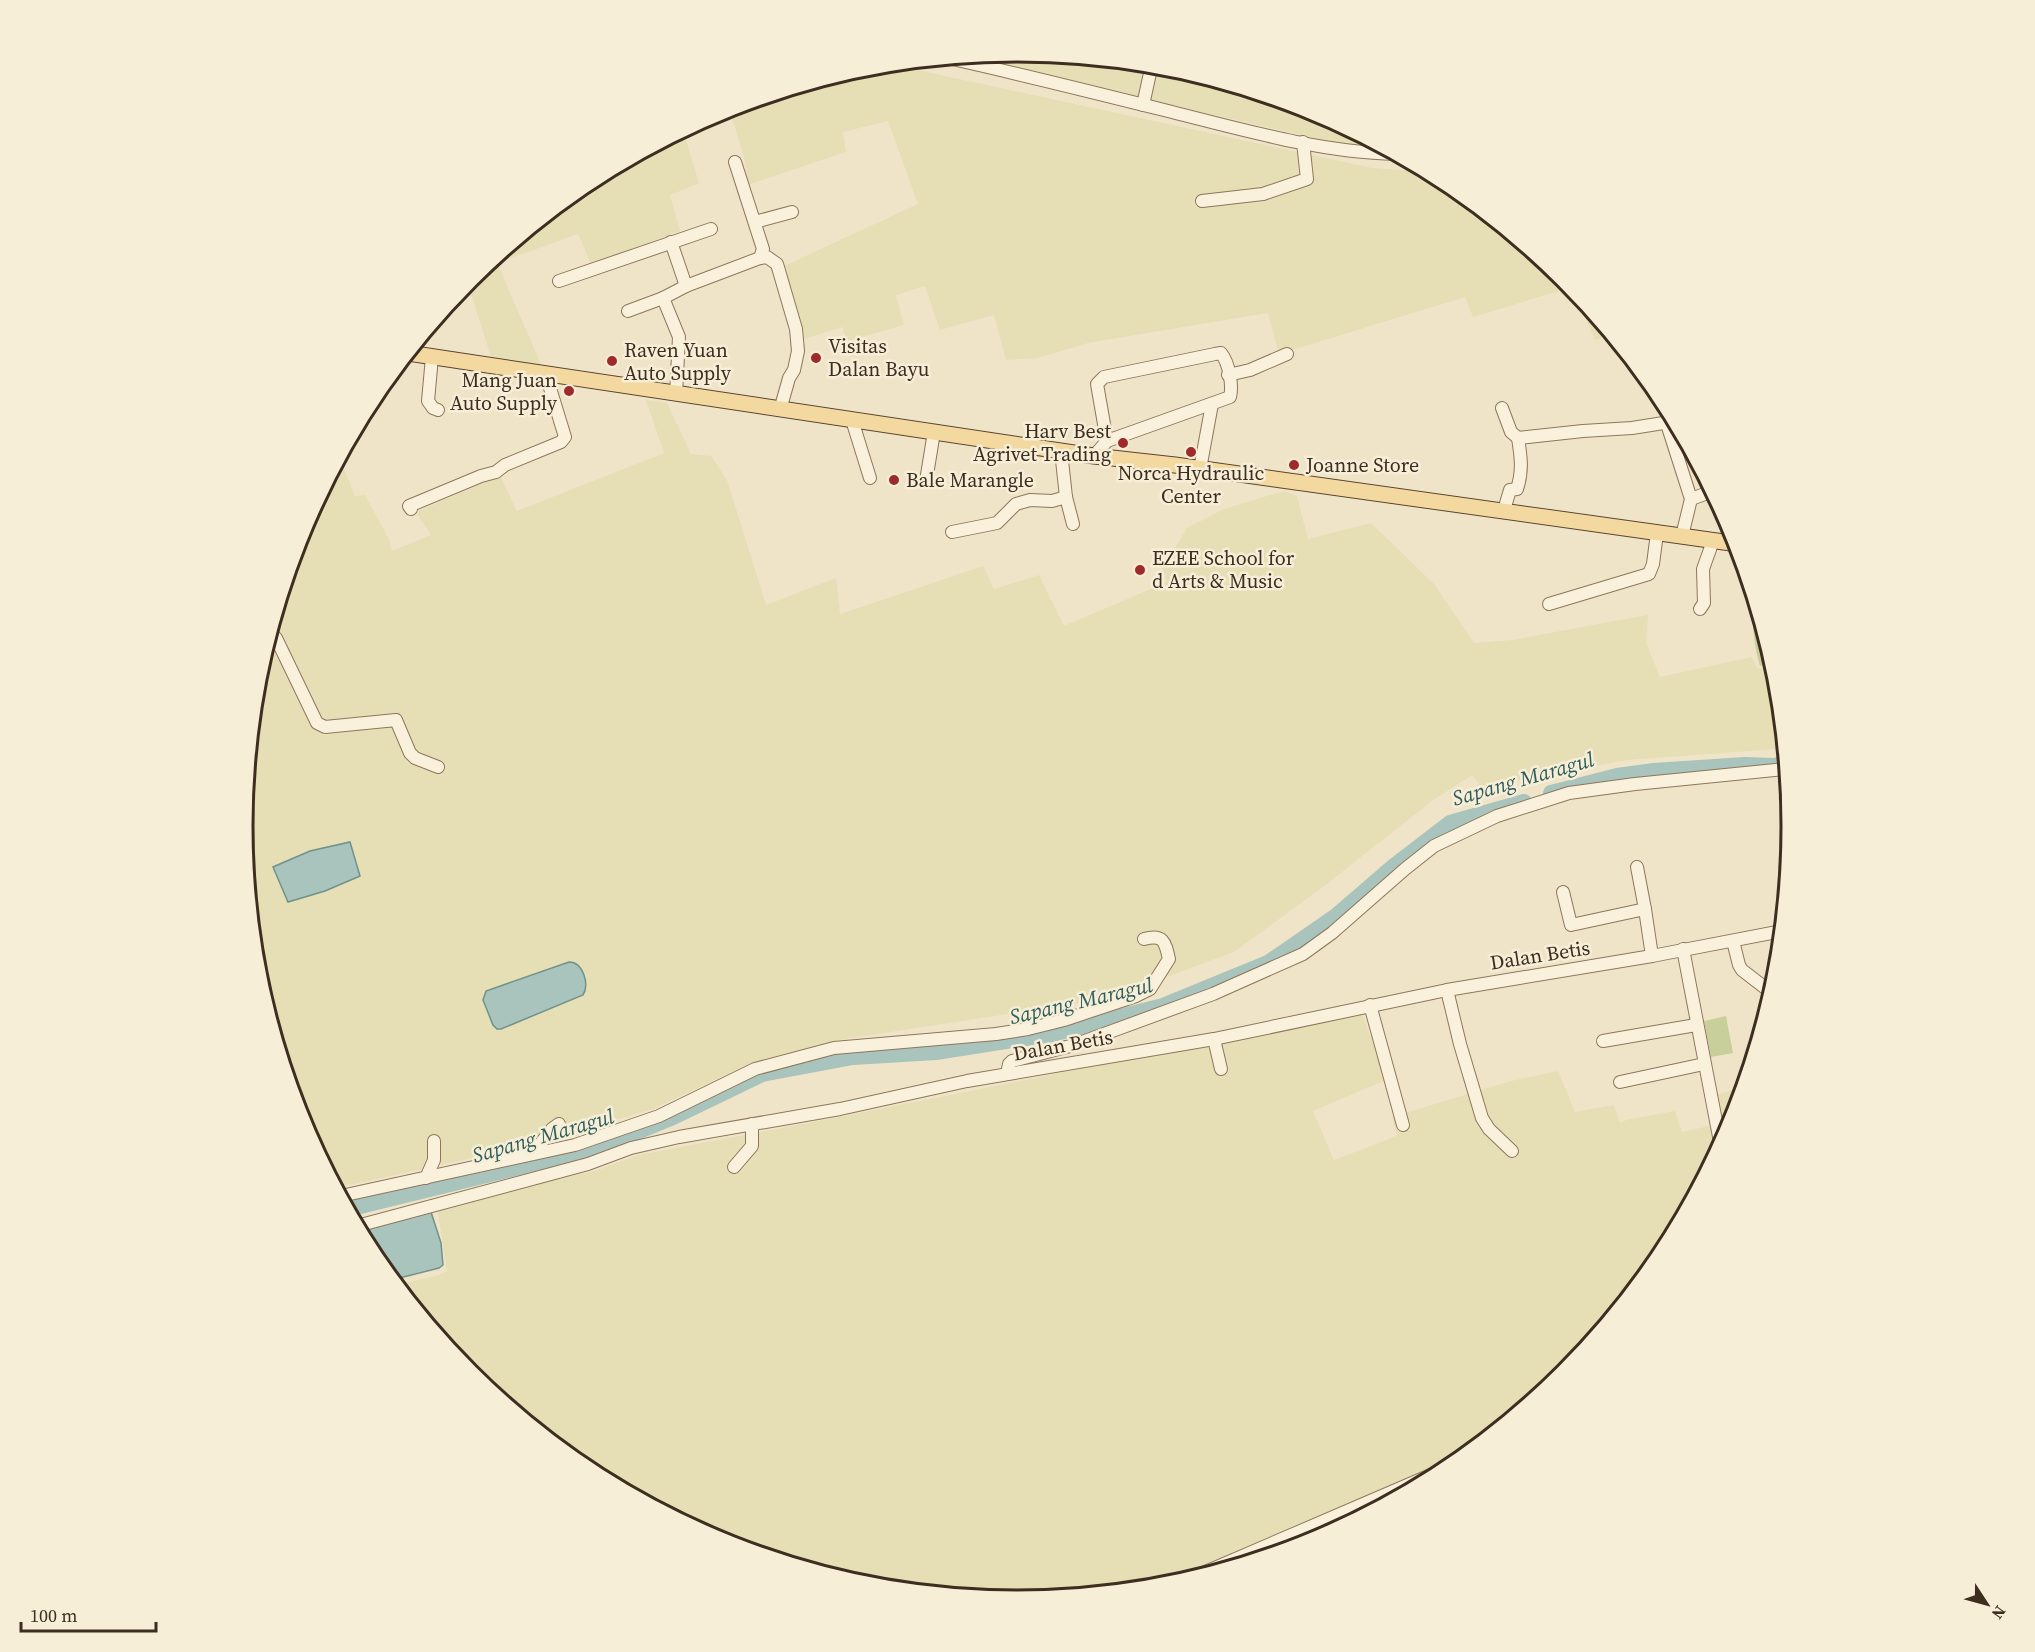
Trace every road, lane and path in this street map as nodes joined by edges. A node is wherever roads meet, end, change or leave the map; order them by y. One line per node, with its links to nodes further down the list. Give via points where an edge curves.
1 (969, 63): 3 (street)
2 (1150, 73): 3 (street)
3 (1143, 105): 4 (street)
4 (1303, 142): 5 (street); 7 (street, via 1307,179 1263,194)
5 (1380, 153)
6 (735, 162): 9 (street)
7 (1202, 201)
8 (792, 212): 9 (street)
9 (755, 222): 12 (street, via 763,249)
10 (711, 229): 11 (street)
11 (671, 242): 13 (street); 14 (street)
12 (759, 258): 14 (street); 26 (street, via 767,257 777,264 796,329 798,351)
13 (559, 281)
14 (686, 286): 15 (street)
15 (663, 298): 16 (street); 22 (street, via 679,337)
16 (628, 311)
17 (417, 354): 19 (main road)
18 (1287, 354): 21 (street)
19 (432, 357): 20 (main road); 25 (street, via 428,401)
20 (546, 375): 22 (main road); 41 (street, via 565,432 561,442 409,506)
21 (1228, 375): 23 (street, via 1230,398); 32 (street, via 1225,359 1215,354 1104,377 1097,384)
22 (676, 394): 26 (main road)
23 (1212, 404): 32 (street); 35 (street)
24 (1502, 408): 31 (street, via 1511,432)
25 (438, 410)
26 (780, 410): 27 (main road)
27 (852, 420): 29 (main road); 36 (street)
28 (1667, 423): 31 (street)
29 (934, 432): 33 (main road); 37 (street)
30 (1674, 434): 40 (street)
31 (1518, 438): 42 (street, via 1522,475 1517,489 1510,490)
32 (1107, 441): 34 (street)
33 (1061, 451): 34 (main road); 39 (street)
34 (1094, 456): 35 (main road)
35 (1200, 469): 42 (main road)
36 (870, 478)
37 (926, 481)
38 (1706, 494): 40 (street)
39 (1066, 497): 43 (street); 44 (street, via 1016,504 997,523)
40 (1691, 499): 46 (street)
41 (411, 509)
42 (1504, 510): 45 (main road)
43 (1073, 524)
44 (952, 532)
45 (1657, 533): 46 (main road); 49 (street, via 1648,574)
46 (1682, 536): 47 (main road)
47 (1713, 541): 48 (main road); 50 (street, via 1703,568 1704,603)
48 (1728, 543)
49 (1549, 604)
50 (1700, 609)
51 (277, 639): 52 (street, via 317,723 325,727 396,720 410,753)
52 (438, 767)
53 (1779, 771): 70 (street, via 1569,793 1497,816 1434,846 1303,954 1213,994 1074,1045 1012,1061)
54 (1637, 867): 56 (street)
55 (1563, 892): 56 (street, via 1571,925)
56 (1645, 909): 61 (street)
57 (1774, 933): 59 (street, Dalan Betis)
58 (1144, 939): 78 (street, via 1160,938 1169,958 1150,989 1136,996 1028,1029 834,1048 792,1058 754,1069 659,1116 575,1145)
59 (1733, 941): 60 (street, Dalan Betis); 62 (street, via 1738,965)
60 (1683, 949): 61 (street, Dalan Betis); 65 (street)
61 (1652, 956): 63 (street, Dalan Betis)
62 (1764, 987)
63 (1447, 990): 64 (street, Dalan Betis); 77 (street, via 1482,1118)
64 (1370, 1005): 66 (street, Dalan Betis); 74 (street)
65 (1696, 1025): 67 (street); 68 (street)
66 (1214, 1039): 69 (street); 70 (street, Dalan Betis)
67 (1604, 1041)
68 (1704, 1064): 71 (street); 75 (street)
69 (1221, 1069)
70 (1007, 1074): 73 (street, Dalan Betis)
71 (1620, 1082)
72 (559, 1124): 78 (street)
73 (752, 1124): 79 (street, via 752,1146); 82 (street, Dalan Betis, via 631,1148 588,1164)
74 (1403, 1125)
75 (1718, 1132)
76 (434, 1141): 80 (street, via 434,1160)
77 (1512, 1151)
78 (533, 1153): 80 (street)
79 (734, 1167)
80 (426, 1178): 81 (street)
81 (348, 1195)
82 (365, 1224)
83 (1391, 1493): 84 (street)
84 (1244, 1556)

